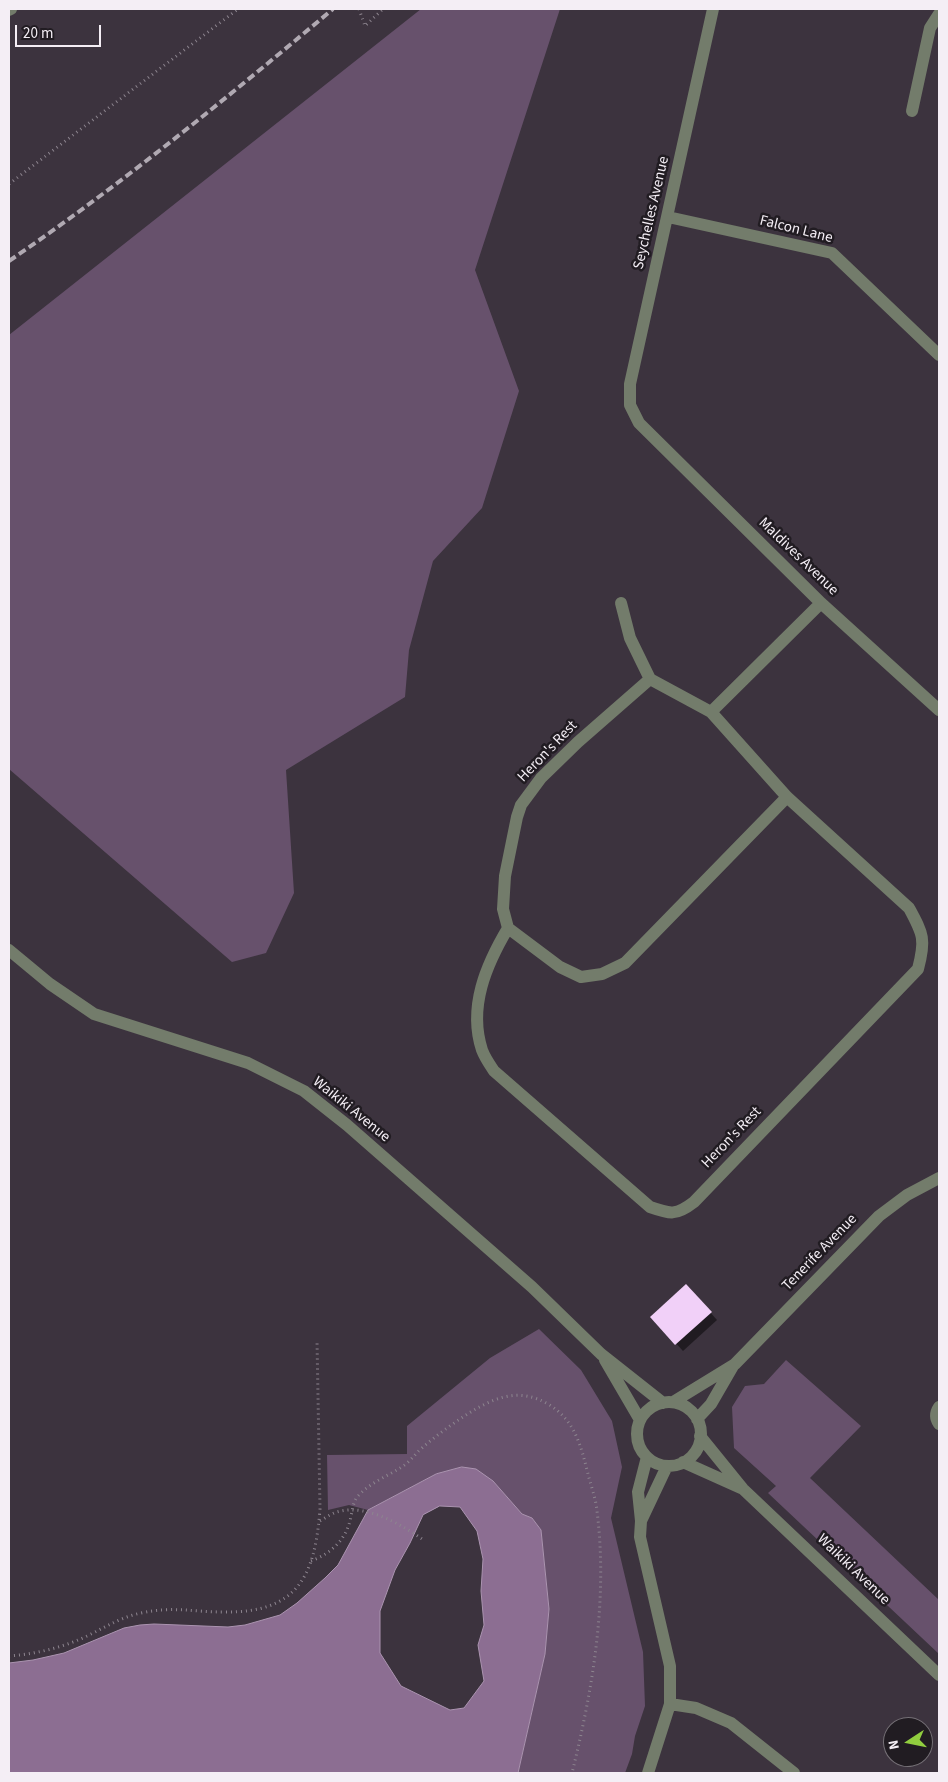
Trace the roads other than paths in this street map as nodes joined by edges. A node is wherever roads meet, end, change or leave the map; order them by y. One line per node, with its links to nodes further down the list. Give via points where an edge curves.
1 (714, 9): 4 (street, Seychelles Avenue)
2 (939, 16): 3 (street, via 930,28)
3 (912, 111)
4 (668, 217): 5 (street, Falcon Lane, via 832,253); 6 (street, Seychelles Avenue, via 630,384 630,405)
5 (939, 355)
6 (639, 424): 8 (street, Maldives Avenue)
7 (621, 603): 9 (street, via 630,638)
8 (821, 603): 10 (street, Maldives Avenue); 11 (street)
9 (650, 678): 11 (street, Heron's Rest); 13 (street, Heron's Rest, via 541,778 521,805 505,876 503,909)
10 (939, 710)
11 (711, 712): 12 (street, Heron's Rest)
12 (786, 796): 13 (street, via 625,963 602,974 581,977 560,967); 13 (street, Heron's Rest, via 909,908 921,930 923,948 918,968 682,1212 668,1213 650,1207 494,1071 483,1051 477,1021 482,982)
13 (508, 928)
14 (9, 950): 16 (street, Waikiki Avenue, via 94,1014 248,1063 304,1091 532,1287)
15 (939, 1178): 17 (street, Tenerife Avenue, via 907,1195 879,1216)
16 (601, 1354): 18 (street, Waikiki Avenue); 21 (street, Waikiki Avenue)
17 (735, 1364): 18 (street, Tenerife Avenue); 20 (street, Tenerife Avenue, via 711,1404)
18 (668, 1402): 20 (street, via 682,1405); 21 (street, via 654,1406)
19 (939, 1407): 22 (street, via 936,1420)
20 (697, 1419): 23 (street)
21 (640, 1420): 24 (street, via 638,1440)
22 (939, 1424)
23 (700, 1436): 25 (street, via 695,1452); 27 (street, Waikiki Avenue)
24 (647, 1457): 26 (street); 28 (street, via 638,1492)
25 (683, 1462): 26 (street); 27 (street, Waikiki Avenue)
26 (666, 1466): 28 (street)
27 (743, 1489): 29 (street, Waikiki Avenue)
28 (641, 1522): 30 (street, via 640,1537 670,1666)
29 (939, 1675)
30 (670, 1704): 31 (street); 32 (street, via 696,1708 731,1723)
31 (648, 1773)
32 (794, 1773)

